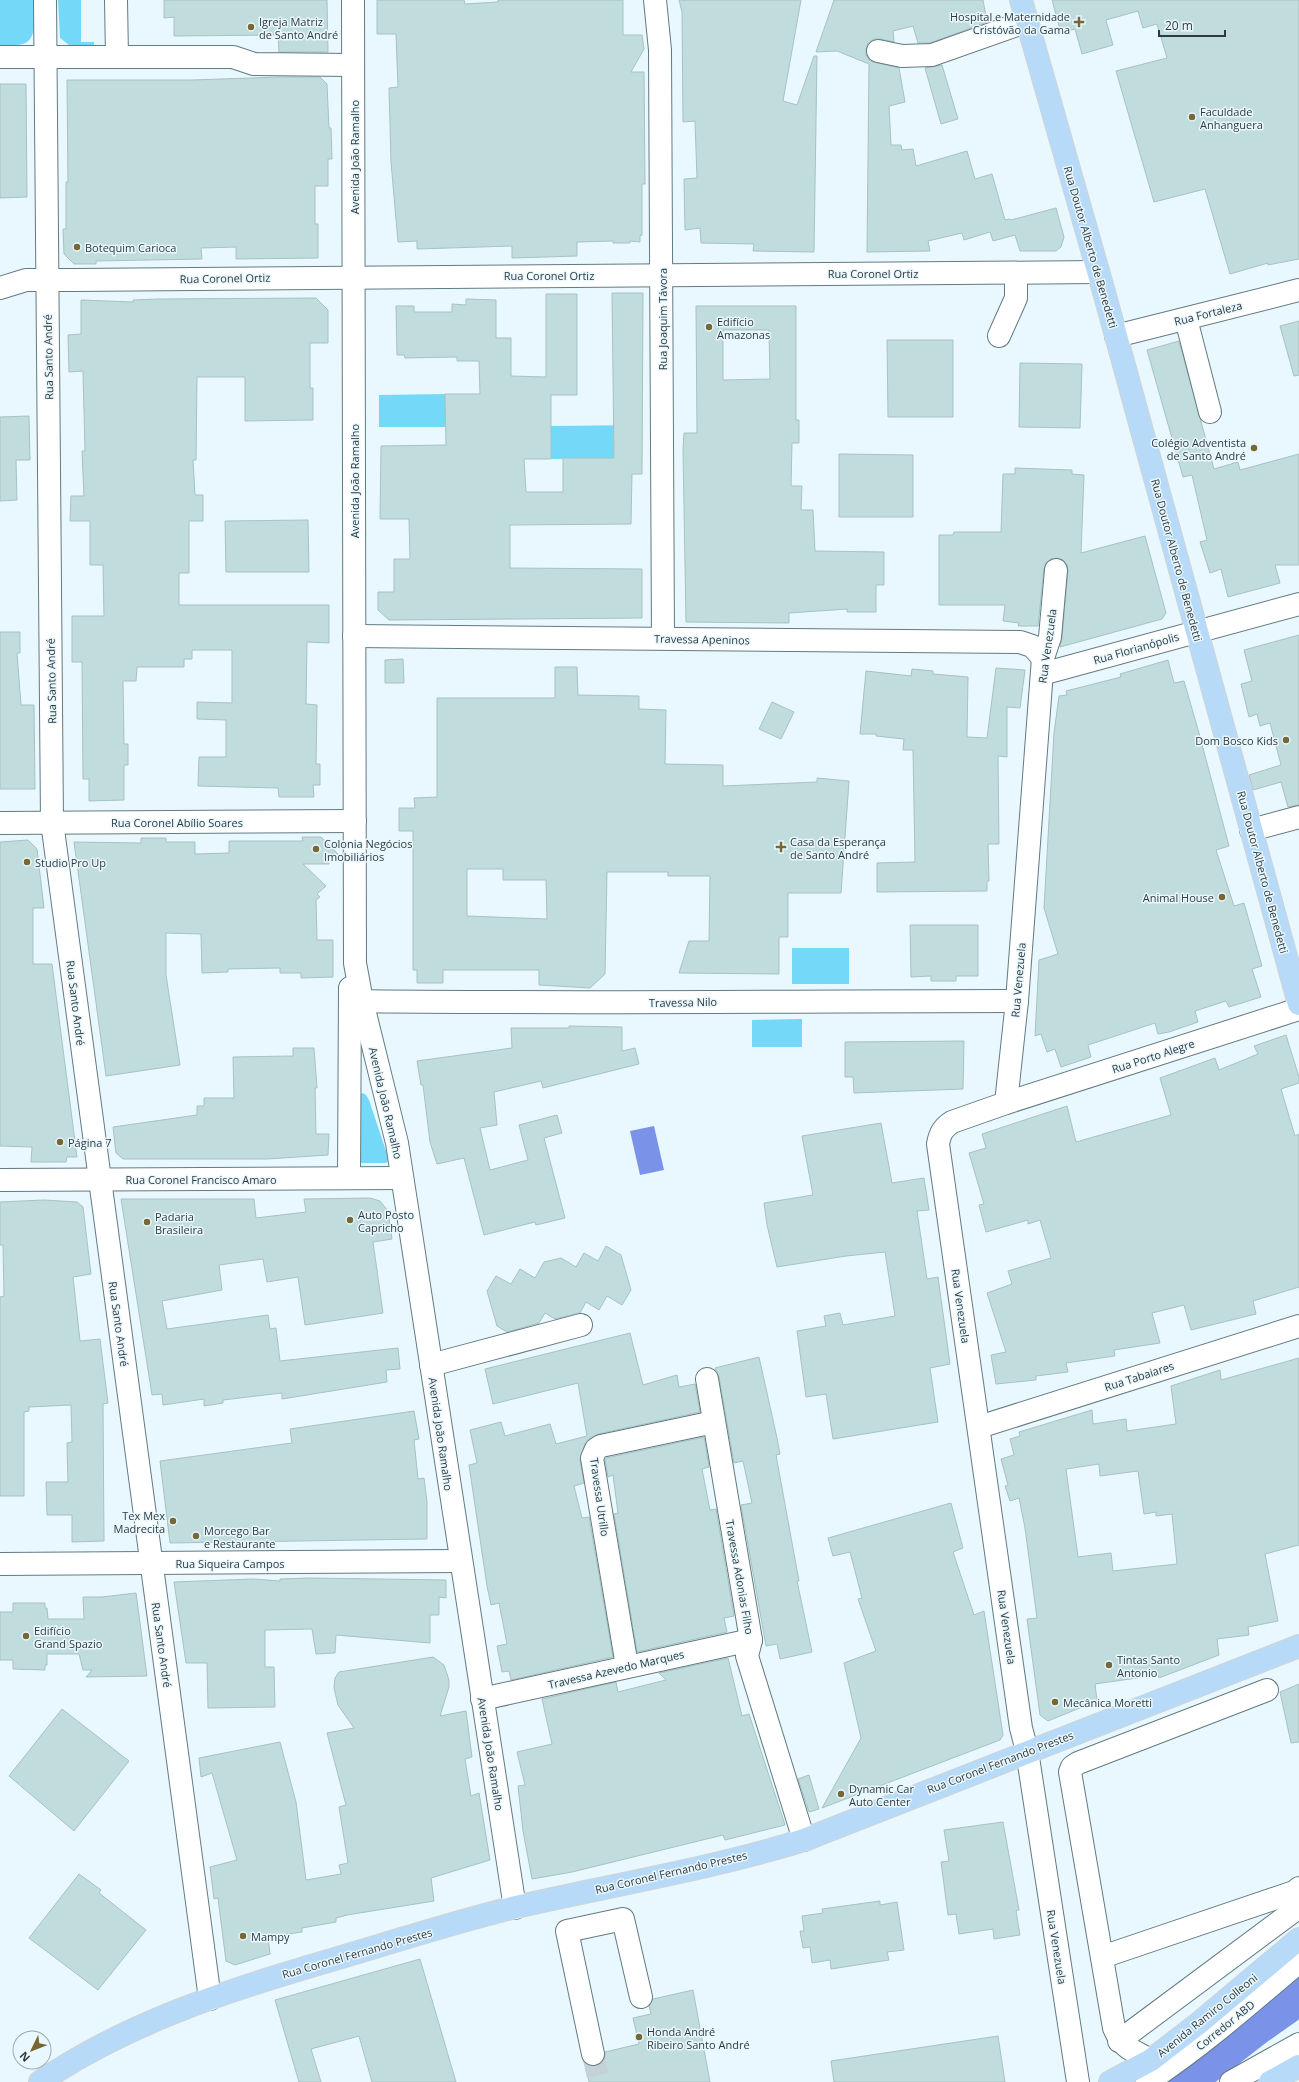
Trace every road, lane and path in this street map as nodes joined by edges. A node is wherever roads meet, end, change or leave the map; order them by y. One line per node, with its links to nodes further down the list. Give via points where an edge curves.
1 (45, 0): 9 (street, Rua Santo André)
2 (116, 0): 10 (street)
3 (353, 0): 11 (street, Avenida João Ramalho)
4 (655, 0): 14 (street, Rua Joaquim Távora, via 660,50)
5 (1021, 0): 6 (main road, Rua Doutor Alberto de Benedetti)
6 (1028, 21): 7 (street, via 932,55 902,56); 12 (main road, Rua Doutor Alberto de Benedetti)
7 (878, 51)
8 (0, 57): 9 (street)
9 (46, 57): 10 (street); 16 (street, Rua Santo André)
10 (117, 57): 11 (street, via 233,58 254,64)
11 (353, 65): 15 (street, Avenida João Ramalho)
12 (1098, 272): 13 (street, Rua Coronel Ortiz); 21 (main road, Rua Doutor Alberto de Benedetti)
13 (1016, 273): 14 (street, Rua Coronel Ortiz); 20 (street, via 1016,298)
14 (662, 274): 15 (street, Rua Coronel Ortiz); 27 (street, Rua Joaquim Távora)
15 (354, 276): 16 (street, Rua Coronel Ortiz); 26 (street, Avenida João Ramalho)
16 (47, 280): 17 (street, Rua Coronel Ortiz, via 26,280); 31 (street, Rua Santo André)
17 (0, 288)
18 (1299, 290): 19 (street, Rua Fortaleza)
19 (1186, 319): 21 (street, Rua Fortaleza); 22 (street)
20 (999, 336)
21 (1116, 336): 25 (main road, Rua Doutor Alberto de Benedetti)
22 (1210, 412)
23 (1056, 570): 28 (street, Rua Venezuela, via 1050,637)
24 (1299, 604): 25 (street, Rua Florianópolis)
25 (1196, 631): 28 (street, Rua Florianópolis); 33 (main road, Rua Doutor Alberto de Benedetti)
26 (354, 636): 27 (street, Travessa Apeninos); 30 (street, Avenida João Ramalho)
27 (663, 638): 28 (street, Travessa Apeninos, via 1020,642 1032,646)
28 (1042, 666): 35 (street, Rua Venezuela)
29 (1299, 817): 33 (street)
30 (355, 821): 31 (street, Rua Coronel Abílio Soares); 34 (street, Avenida João Ramalho)
31 (52, 822): 32 (street, Rua Coronel Abílio Soares); 42 (street, Rua Santo André)
32 (0, 823)
33 (1251, 830): 36 (main road, Rua Doutor Alberto de Benedetti)
34 (356, 1001): 35 (street, Travessa Nilo); 39 (street, Avenida João Ramalho); 40 (street, Avenida João Ramalho, via 397,1143)
35 (1017, 1001): 38 (street, Rua Venezuela)
36 (1299, 1004)
37 (1299, 1009): 38 (street, Rua Porto Alegre)
38 (1006, 1103): 48 (street, Rua Venezuela, via 952,1122 944,1127 939,1135 938,1144)
39 (349, 1178): 40 (street, Rua Coronel Francisco Amaro); 42 (street, Rua Coronel Francisco Amaro)
40 (402, 1178): 45 (street, Avenida João Ramalho)
41 (0, 1180): 42 (street, Rua Coronel Francisco Amaro)
42 (99, 1180): 50 (street, Rua Santo André)
43 (581, 1325): 45 (street)
44 (1299, 1326): 48 (street, Rua Tabaiares)
45 (431, 1365): 49 (street, Avenida João Ramalho)
46 (707, 1379): 47 (street, Travessa Adonias Filho)
47 (714, 1422): 52 (street, Travessa Adonias Filho); 54 (street, Travessa Utrillo, via 601,1446 593,1453)
48 (979, 1427): 57 (street, Rua Venezuela, via 1021,1728)
49 (460, 1561): 50 (street, Rua Siqueira Campos); 56 (street, Avenida João Ramalho)
50 (151, 1563): 51 (street, Rua Siqueira Campos); 66 (street, Rua Santo André)
51 (0, 1564)
52 (751, 1640): 54 (street, Travessa Azevedo Marques); 58 (street, Travessa Adonias Filho, via 747,1656)
53 (1299, 1646): 57 (main road, Rua Coronel Fernando Prestes)
54 (626, 1666): 56 (street, Travessa Azevedo Marques)
55 (1267, 1690): 63 (street, via 1072,1766 1070,1772)
56 (482, 1700): 61 (street, Avenida João Ramalho)
57 (1027, 1751): 58 (main road, Rua Coronel Fernando Prestes); 73 (street, Rua Venezuela)
58 (804, 1840): 61 (main road, Rua Coronel Fernando Prestes)
59 (1299, 1888): 63 (street, via 1294,1892)
60 (1299, 1907): 67 (street)
61 (515, 1908): 66 (main road, Rua Coronel Fernando Prestes, via 256,1982)
62 (1299, 1939): 70 (main road, Avenida Ramiro Colleoni, via 1199,2024)
63 (1102, 1957): 67 (street, via 1114,2028)
64 (1299, 1962): 75 (street, Corredor ABD, via 1210,2038)
65 (642, 1997): 69 (street, via 623,1918 567,1931)
66 (210, 1999): 72 (main road, Rua Coronel Fernando Prestes, via 142,2026 83,2056)
67 (1119, 2040): 70 (street, via 1128,2050)
68 (1299, 2044): 76 (street)
69 (593, 2054)
70 (1151, 2060): 74 (main road, Avenida Ramiro Colleoni)
71 (1299, 2066): 77 (main road)
72 (40, 2082)
73 (1078, 2082)
74 (1110, 2082)
75 (1147, 2082)
76 (1231, 2082)
77 (1270, 2082)

